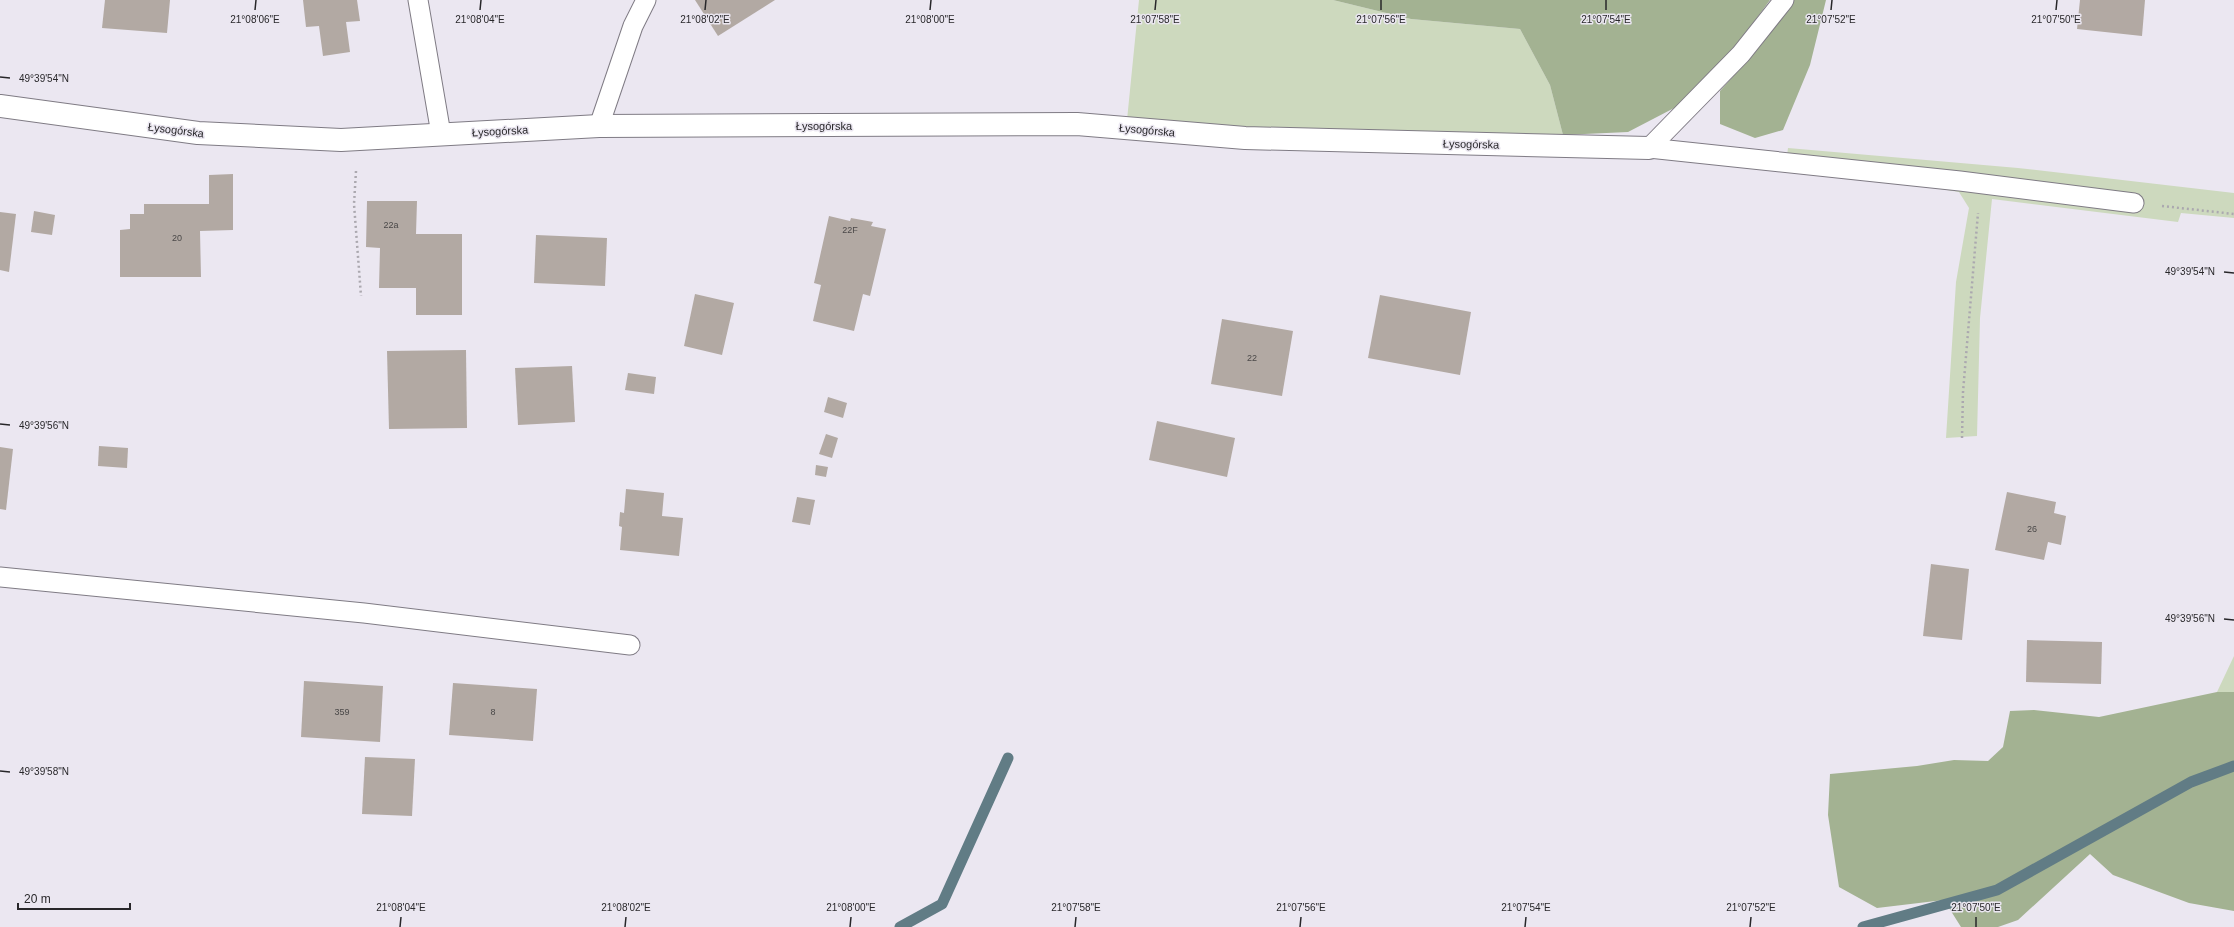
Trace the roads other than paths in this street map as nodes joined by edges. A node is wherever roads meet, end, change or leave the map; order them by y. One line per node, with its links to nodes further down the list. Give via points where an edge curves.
1 (418, 0): 6 (lane)
2 (646, 0): 5 (lane, via 633,26)
3 (1784, 0): 7 (lane, via 1741,54)
4 (0, 106): 6 (street, Łysogórska, via 198,133 340,140)
5 (599, 126): 6 (street, Łysogórska); 7 (street, Łysogórska, via 1077,124 1245,138)
6 (441, 134)
7 (1649, 148): 8 (lane, via 1960,181)
8 (2134, 204)
9 (0, 577): 10 (lane, via 356,612)
10 (630, 645)

